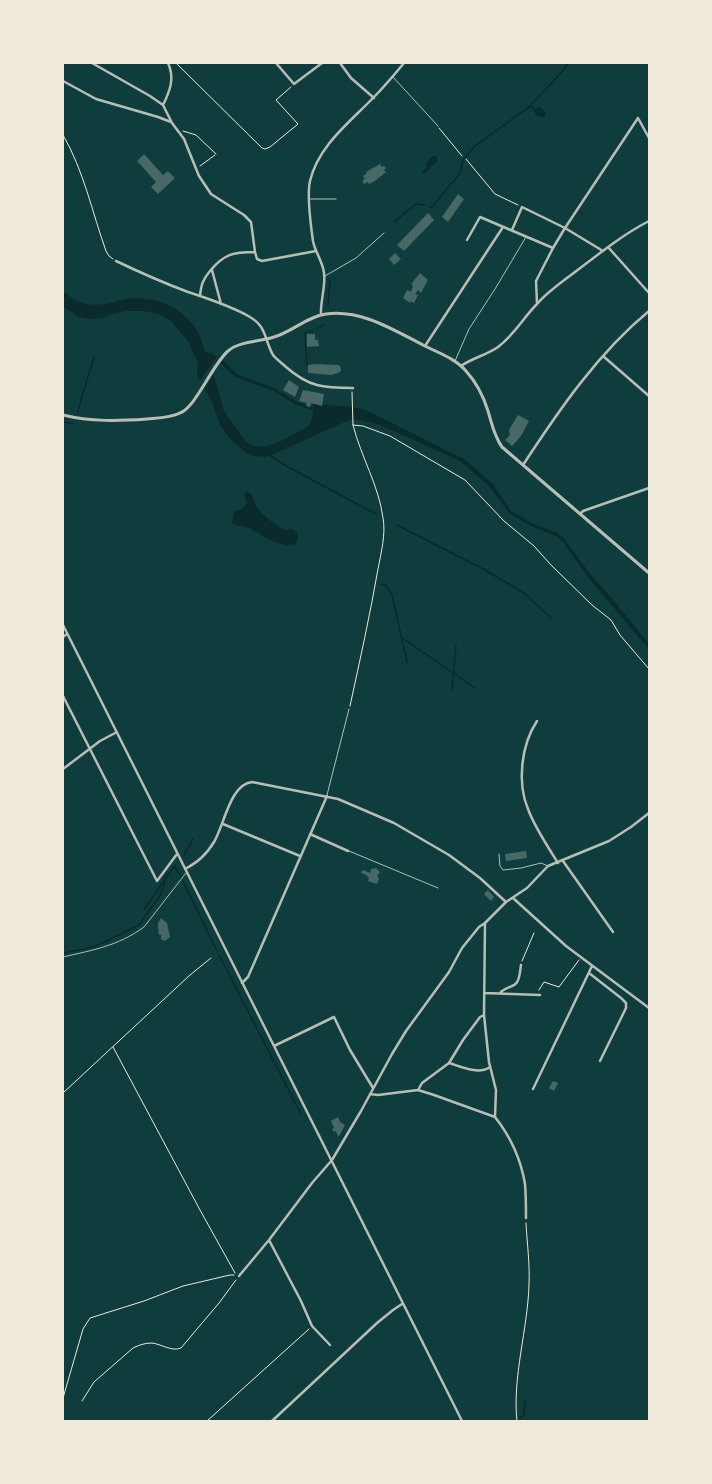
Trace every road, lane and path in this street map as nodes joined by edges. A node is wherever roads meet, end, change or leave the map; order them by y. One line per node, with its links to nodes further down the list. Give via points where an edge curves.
1 (92, 63): 12 (street)
2 (168, 63): 12 (street, via 172,77)
3 (176, 63): 10 (path, via 265,149 298,124 276,100)
4 (276, 63): 10 (street)
5 (322, 63): 10 (street)
6 (340, 63): 11 (street, via 351,78)
7 (404, 63): 8 (street)
8 (392, 77): 11 (street); 14 (lane)
9 (63, 81): 13 (street, via 96,99)
10 (294, 84)
11 (374, 98): 22 (street, via 323,150 310,181)
12 (163, 105): 13 (street)
13 (172, 122): 15 (street)
14 (438, 126): 18 (path)
15 (177, 129): 20 (street); 20 (path, via 196,135 215,155)
16 (63, 135): 36 (path, via 82,173 106,251 110,258)
17 (649, 138): 26 (street, via 638,118)
18 (462, 156)
19 (466, 160): 23 (path, via 495,194)
20 (196, 168): 35 (street, via 211,194 251,222)
21 (336, 198): 22 (lane)
22 (310, 199): 33 (street)
23 (522, 207): 26 (street); 27 (street)
24 (649, 220): 31 (street)
25 (503, 227): 27 (street); 30 (street, via 480,217); 46 (street)
26 (565, 228): 32 (street); 34 (street)
27 (512, 230): 29 (street)
28 (384, 233): 38 (lane, via 356,258)
29 (526, 237): 32 (street); 48 (lane, via 469,329)
30 (467, 240)
31 (608, 247): 34 (street); 39 (street)
32 (553, 248): 41 (street, via 536,281)
33 (316, 251): 35 (street, via 262,261 257,259); 38 (street)
34 (603, 251): 41 (street)
35 (254, 252): 37 (street, via 227,256 218,261)
36 (116, 261): 40 (street)
37 (211, 270): 40 (street, via 203,279); 42 (street)
38 (324, 276): 44 (street)
39 (649, 293)
40 (200, 296): 42 (street)
41 (537, 303): 49 (street, via 514,333 498,347)
42 (221, 304): 45 (street, via 258,323)
43 (649, 311): 47 (street, via 630,326)
44 (321, 315): 45 (street, via 282,335); 46 (street, via 352,315 375,322)
45 (266, 340): 50 (street, via 274,356 303,380 321,387); 52 (street, via 241,344 229,350 189,407 171,416 104,421)
46 (425, 346): 48 (street)
47 (603, 356): 51 (street); 54 (street, via 553,419)
48 (454, 362): 49 (street)
49 (461, 366): 54 (street, via 469,374 484,401 499,442)
50 (353, 388): 53 (path)
51 (649, 396)
52 (63, 415)
53 (353, 425): 61 (path, via 390,436 465,480 504,521 534,546 592,605 611,620 620,635); 63 (path, via 379,497 384,528 371,613)
54 (522, 465): 56 (street)
55 (649, 488): 56 (street)
56 (580, 514): 57 (street)
57 (649, 573)
58 (63, 625): 59 (street)
59 (67, 634): 60 (street); 65 (street)
60 (63, 636)
61 (649, 669)
62 (63, 696): 66 (street)
63 (349, 709): 68 (lane)
64 (537, 721): 77 (street, via 531,730 523,759 524,797 528,810)
65 (117, 732): 66 (street); 73 (street)
66 (90, 748): 67 (street); 73 (street, via 157,880)
67 (63, 769)
68 (327, 796): 70 (street, via 249,782 239,788); 71 (street); 83 (street, via 394,823 449,855)
69 (649, 812): 76 (street, via 609,841)
70 (222, 824): 75 (street); 79 (street, via 209,850 197,863)
71 (310, 834): 72 (street); 75 (street)
72 (348, 851): 81 (lane)
73 (177, 854): 79 (street)
74 (499, 854): 78 (lane, via 503,870 541,863)
75 (300, 856): 93 (street, via 248,977)
76 (563, 861): 77 (street); 85 (street)
77 (558, 863): 78 (street)
78 (548, 866): 82 (street, via 527,888)
79 (185, 869): 80 (street)
80 (187, 873): 87 (lane, via 144,927 102,948); 93 (street)
81 (438, 888)
82 (513, 898): 83 (street); 89 (street)
83 (506, 902): 84 (street)
84 (485, 923): 94 (street); 104 (street, via 462,948 449,972 406,1031)
85 (613, 932)
86 (534, 934): 90 (path)
87 (63, 957)
88 (211, 958): 100 (path)
89 (580, 958): 91 (street); 96 (path, via 559,987 544,982)
90 (521, 965): 95 (street, via 517,983)
91 (592, 966): 92 (street); 97 (street)
92 (589, 974): 101 (street, via 626,1003 626,1008); 105 (street)
93 (242, 983): 99 (street)
94 (484, 993): 95 (street); 98 (street)
95 (500, 993): 96 (street)
96 (538, 995)
97 (649, 1008)
98 (484, 1015): 102 (street, via 463,1040); 103 (street)
99 (274, 1046): 104 (street, via 334,1017); 110 (street)
100 (113, 1047): 107 (path); 113 (path, via 233,1271)
101 (600, 1061)
102 (449, 1063): 103 (street, via 478,1070); 106 (street, via 422,1083)
103 (490, 1067): 109 (street, via 496,1090)
104 (373, 1088): 108 (street)
105 (533, 1089)
106 (418, 1090): 108 (street, via 378,1096); 109 (street)
107 (63, 1093)
108 (370, 1094): 110 (street)
109 (495, 1117): 111 (street, via 505,1130 520,1167)
110 (332, 1160): 112 (street); 114 (street)
111 (526, 1218): 122 (path, via 529,1284 515,1411)
112 (268, 1240): 113 (street); 115 (street)
113 (239, 1276): 117 (path, via 230,1275 183,1286 90,1318 83,1329); 118 (path, via 181,1348 174,1349 151,1343 133,1348 94,1382)
114 (402, 1304): 120 (street, via 377,1323); 121 (street)
115 (312, 1326): 116 (street); 119 (path)
116 (330, 1345)
117 (63, 1398)
118 (82, 1401)
119 (207, 1421)
120 (272, 1421)
121 (462, 1421)
122 (517, 1421)

